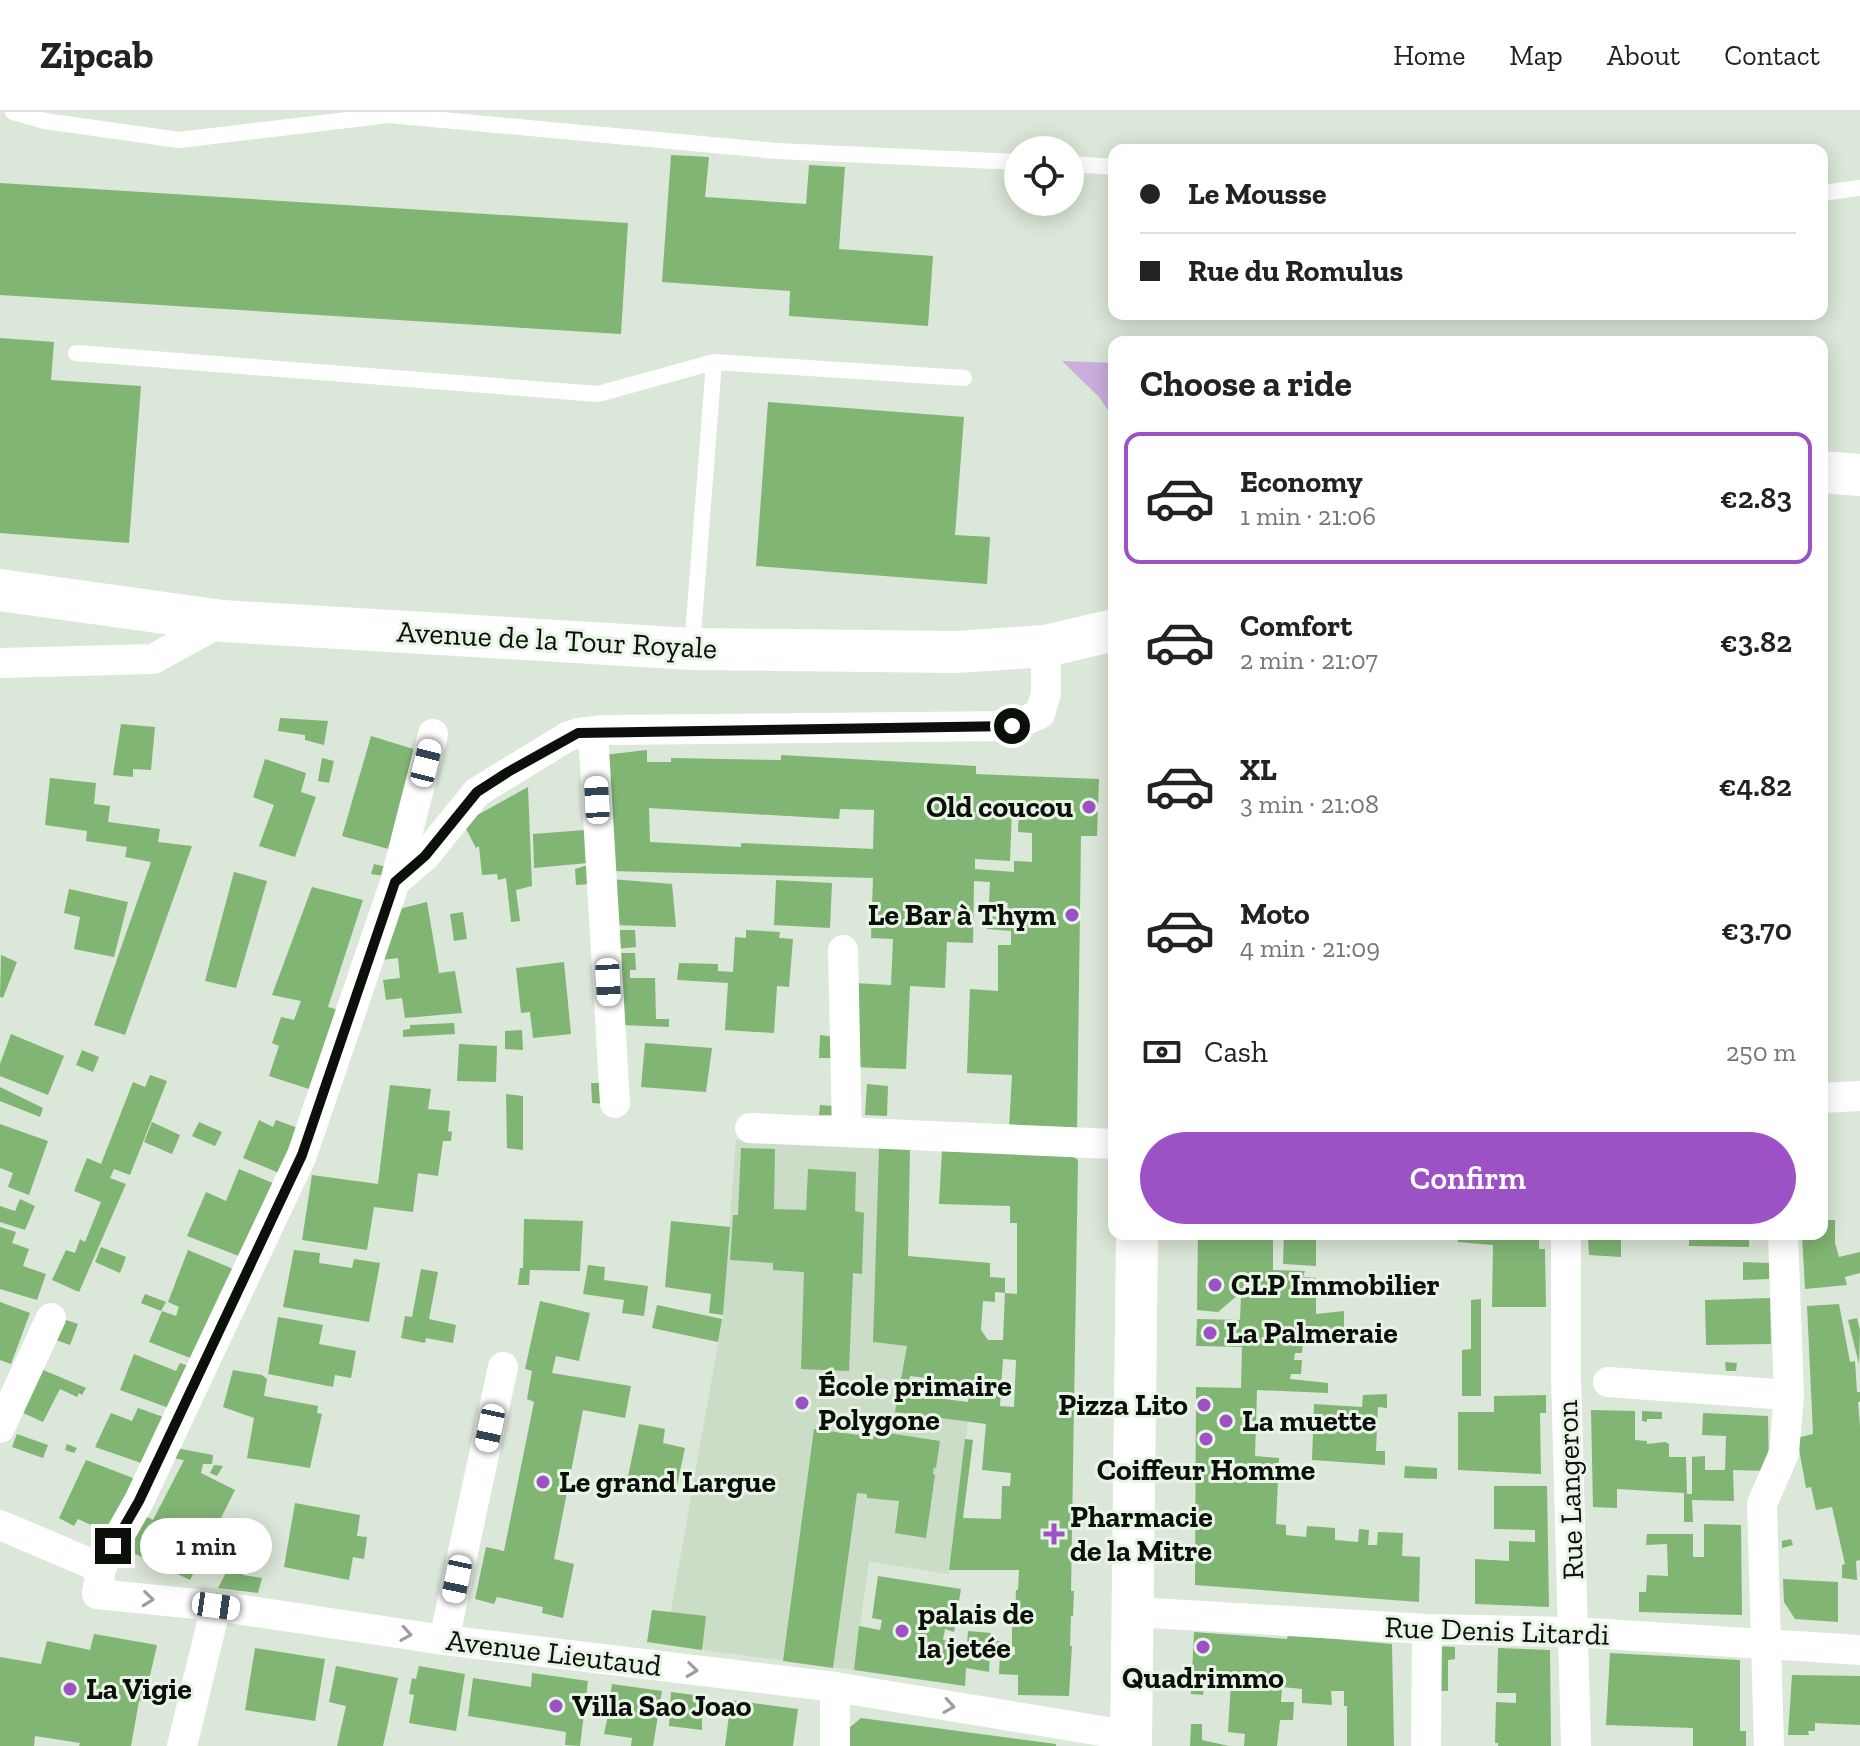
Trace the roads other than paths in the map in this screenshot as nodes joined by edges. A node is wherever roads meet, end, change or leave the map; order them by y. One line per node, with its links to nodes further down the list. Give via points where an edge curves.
1 (13, 112): 2 (lane, via 179,140 389,115 777,151)
2 (1004, 161)
3 (1084, 165): 4 (lane)
4 (1108, 167)
5 (1860, 188): 6 (lane)
6 (1828, 192)
7 (76, 353): 8 (lane, via 598,394)
8 (714, 362): 9 (lane); 16 (lane)
9 (964, 378)
10 (1828, 472): 11 (street)
11 (1860, 475)
12 (0, 590): 13 (street, Avenue de la Tour Royale)
13 (222, 621): 16 (street, Avenue de la Tour Royale); 17 (street, via 153,659)
14 (1108, 631): 15 (street, Avenue de la Tour Royale)
15 (1046, 646): 16 (street, Avenue de la Tour Royale, via 956,652); 18 (street, via 1046,693 1040,714 1012,726)
16 (692, 649)
17 (0, 663)
18 (586, 732): 20 (street, via 477,792 425,856); 24 (street)
19 (433, 734): 20 (street)
20 (395, 882): 37 (street, via 302,1155 139,1501)
21 (843, 950): 26 (street)
22 (1860, 1096): 23 (street)
23 (1828, 1098)
24 (615, 1103)
25 (750, 1128): 26 (street)
26 (847, 1132): 27 (street)
27 (1108, 1144)
28 (1137, 1240): 39 (street)
29 (1566, 1240): 41 (street, Rue Langeron)
30 (1783, 1240): 34 (street)
31 (51, 1318): 35 (street)
32 (503, 1367): 42 (street)
33 (1608, 1382): 34 (street)
34 (1789, 1395): 43 (street, via 1784,1453 1762,1504)
35 (0, 1428)
36 (0, 1525): 37 (street)
37 (101, 1568): 38 (street, Avenue Lieutaud, one-way to 38, via 97,1594)
38 (216, 1606): 42 (street, Avenue Lieutaud, one-way to 42); 47 (street)
39 (1134, 1612): 40 (street, Rue Denis Litardi); 46 (street)
40 (1427, 1629): 41 (street, Rue Denis Litardi); 49 (street)
41 (1574, 1632): 43 (street, Rue Denis Litardi); 50 (street, Rue Langeron)
42 (444, 1640): 45 (street, Avenue Lieutaud, one-way to 45)
43 (1767, 1646): 44 (street, Rue Denis Litardi); 51 (street)
44 (1860, 1650)
45 (835, 1687): 46 (street, Avenue Lieutaud, one-way to 46); 48 (street)
46 (1132, 1741)
47 (182, 1746)
48 (835, 1746)
49 (1426, 1746)
50 (1576, 1746)
51 (1769, 1746)

